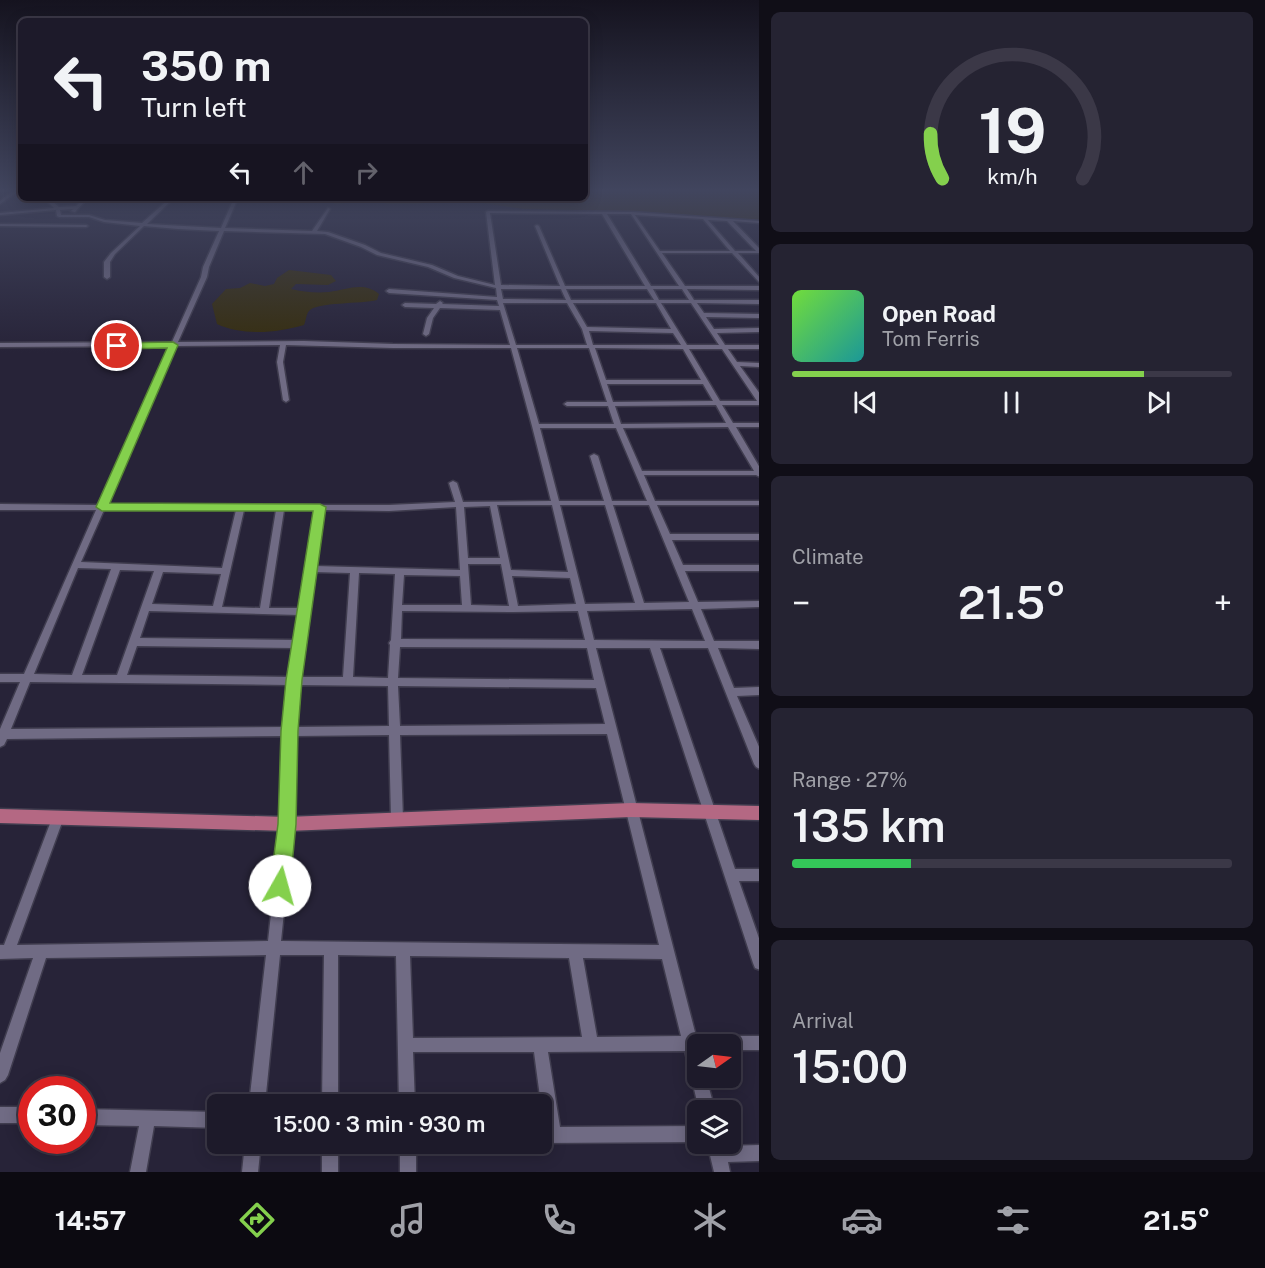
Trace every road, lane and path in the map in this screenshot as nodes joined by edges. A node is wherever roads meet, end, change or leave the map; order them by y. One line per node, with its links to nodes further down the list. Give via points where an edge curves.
1 (123, 244): 12 (street, via 107,262)
2 (215, 244): 39 (street)
3 (355, 244): 14 (street)
4 (492, 244): 14 (street)
5 (545, 244): 15 (street)
6 (622, 244): 16 (street)
7 (652, 244): 9 (street)
8 (726, 244): 10 (street)
9 (658, 252): 10 (street); 17 (street)
10 (734, 252): 11 (street); 13 (street)
11 (759, 252)
12 (107, 277)
13 (759, 282)
14 (498, 287): 15 (street); 23 (street)
15 (563, 287): 16 (street); 22 (street)
16 (649, 288): 17 (street); 24 (street)
17 (682, 288): 18 (street); 25 (street)
18 (759, 288)
19 (388, 291): 20 (street)
20 (420, 292): 21 (street); 28 (street)
21 (446, 293): 23 (street); 29 (street)
22 (569, 301): 23 (street); 24 (street); 32 (street)
23 (501, 302): 29 (street); 40 (street)
24 (657, 302): 25 (street); 34 (street)
25 (691, 302): 26 (street); 30 (street)
26 (759, 302)
27 (405, 305): 28 (street)
28 (414, 305): 29 (street)
29 (436, 307): 36 (street)
30 (701, 315): 31 (street); 35 (street)
31 (759, 316)
32 (585, 329): 34 (street); 41 (street)
33 (759, 330): 35 (street)
34 (675, 331): 43 (street)
35 (712, 331): 42 (street)
36 (426, 334)
37 (283, 344): 39 (street); 40 (street); 51 (street, via 280,362)
38 (0, 345): 39 (street)
39 (173, 345): 71 (street)
40 (513, 346): 41 (street); 59 (street)
41 (590, 346): 43 (street); 47 (street)
42 (723, 346): 43 (street); 44 (street); 45 (street)
43 (686, 347): 48 (street)
44 (759, 347)
45 (735, 364): 46 (street); 49 (street)
46 (759, 365)
47 (603, 382): 48 (street); 54 (street)
48 (704, 382): 53 (street)
49 (748, 383): 50 (street); 52 (street)
50 (759, 383)
51 (286, 400)
52 (759, 401): 53 (street)
53 (715, 402): 54 (street); 56 (street)
54 (611, 403): 55 (street); 57 (street)
55 (567, 404)
56 (729, 424): 57 (street); 58 (street); 62 (street)
57 (618, 425): 59 (street); 61 (street)
58 (759, 425)
59 (536, 426): 65 (street)
60 (594, 456): 66 (street)
61 (639, 473): 62 (street); 68 (street)
62 (759, 474)
63 (453, 483): 69 (street)
64 (493, 503): 65 (street); 69 (street); 78 (street)
65 (555, 503): 66 (street); 90 (street)
66 (608, 503): 68 (street); 93 (street)
67 (759, 503): 68 (street)
68 (653, 504): 75 (street)
69 (460, 505): 74 (street); 77 (street)
70 (0, 507): 71 (street)
71 (102, 507): 72 (street); 79 (street)
72 (241, 507): 73 (street); 87 (street)
73 (280, 507): 74 (street); 100 (street)
74 (320, 507): 84 (street)
75 (667, 537): 76 (street); 81 (street)
76 (759, 537)
77 (464, 561): 78 (street); 88 (street)
78 (504, 561): 89 (street)
79 (75, 565): 80 (street); 110 (street)
80 (116, 568): 83 (street); 111 (street)
81 (680, 568): 82 (street); 91 (street)
82 (759, 568)
83 (159, 569): 87 (street); 94 (street)
84 (309, 569): 85 (street); 101 (street)
85 (355, 570): 86 (street); 114 (street)
86 (399, 571): 88 (street); 95 (street)
87 (226, 572): 99 (street)
88 (464, 573): 97 (street)
89 (507, 573): 90 (street); 98 (street)
90 (573, 575): 96 (street)
91 (694, 604): 92 (street); 93 (street); 108 (street)
92 (759, 604)
93 (640, 606): 96 (street)
94 (146, 607): 99 (street); 102 (street)
95 (397, 608): 97 (street); 103 (street)
96 (581, 608): 98 (street); 105 (street)
97 (467, 609): 98 (street)
98 (514, 609)
99 (217, 610): 100 (street)
100 (264, 610): 101 (street)
101 (304, 612): 104 (street)
102 (134, 642): 104 (street); 112 (street)
103 (394, 642): 105 (street); 115 (street)
104 (299, 644): 113 (street)
105 (590, 645): 107 (street); 116 (street)
106 (759, 645): 108 (street)
107 (654, 646): 108 (street); 126 (street)
108 (711, 646): 118 (street)
109 (0, 678): 110 (street)
110 (26, 678): 111 (street); 122 (street)
111 (76, 678): 112 (street)
112 (121, 679): 113 (street)
113 (294, 680): 114 (street); 120 (street)
114 (348, 681): 115 (street)
115 (393, 681): 116 (street); 121 (street)
116 (600, 684): 119 (street)
117 (759, 691): 118 (street)
118 (730, 692): 123 (street)
119 (611, 729): 121 (street); 125 (street)
120 (290, 731): 121 (street); 122 (street); 131 (street)
121 (394, 731): 130 (street)
122 (1, 738)
123 (755, 741): 124 (street)
124 (759, 764)
125 (631, 810): 126 (main road); 130 (main road); 140 (street)
126 (709, 812): 127 (main road); 132 (street)
127 (759, 813)
128 (0, 816): 129 (main road)
129 (58, 818): 131 (main road); 139 (street)
130 (397, 818): 131 (main road)
131 (287, 824): 134 (street)
132 (730, 874): 133 (street); 141 (street)
133 (759, 875)
134 (273, 948): 135 (street); 137 (street); 150 (street)
135 (331, 949): 136 (street); 151 (street)
136 (403, 950): 138 (street); 148 (street)
137 (42, 951): 139 (street); 149 (street)
138 (575, 951): 140 (street); 147 (street)
139 (4, 952)
140 (667, 952): 142 (street)
141 (759, 958)
142 (688, 1034)
143 (687, 1043): 147 (street)
144 (741, 1043): 145 (street)
145 (759, 1043)
146 (540, 1044): 147 (street); 148 (street); 153 (street)
147 (591, 1044)
148 (406, 1045): 152 (street)
149 (0, 1075)
150 (258, 1094)
151 (330, 1094)
152 (407, 1094)
153 (544, 1094)
154 (0, 1115): 155 (street)
155 (18, 1115)
156 (96, 1117): 157 (street)
157 (148, 1119): 158 (street); 167 (street)
158 (207, 1120)
159 (687, 1134): 160 (street)
160 (552, 1135)
161 (741, 1151): 162 (street)
162 (759, 1153)
163 (252, 1154): 168 (street)
164 (330, 1154): 169 (street)
165 (408, 1154): 170 (street)
166 (718, 1154): 171 (street)
167 (138, 1172)
168 (250, 1172)
169 (330, 1172)
170 (408, 1172)
171 (722, 1172)

